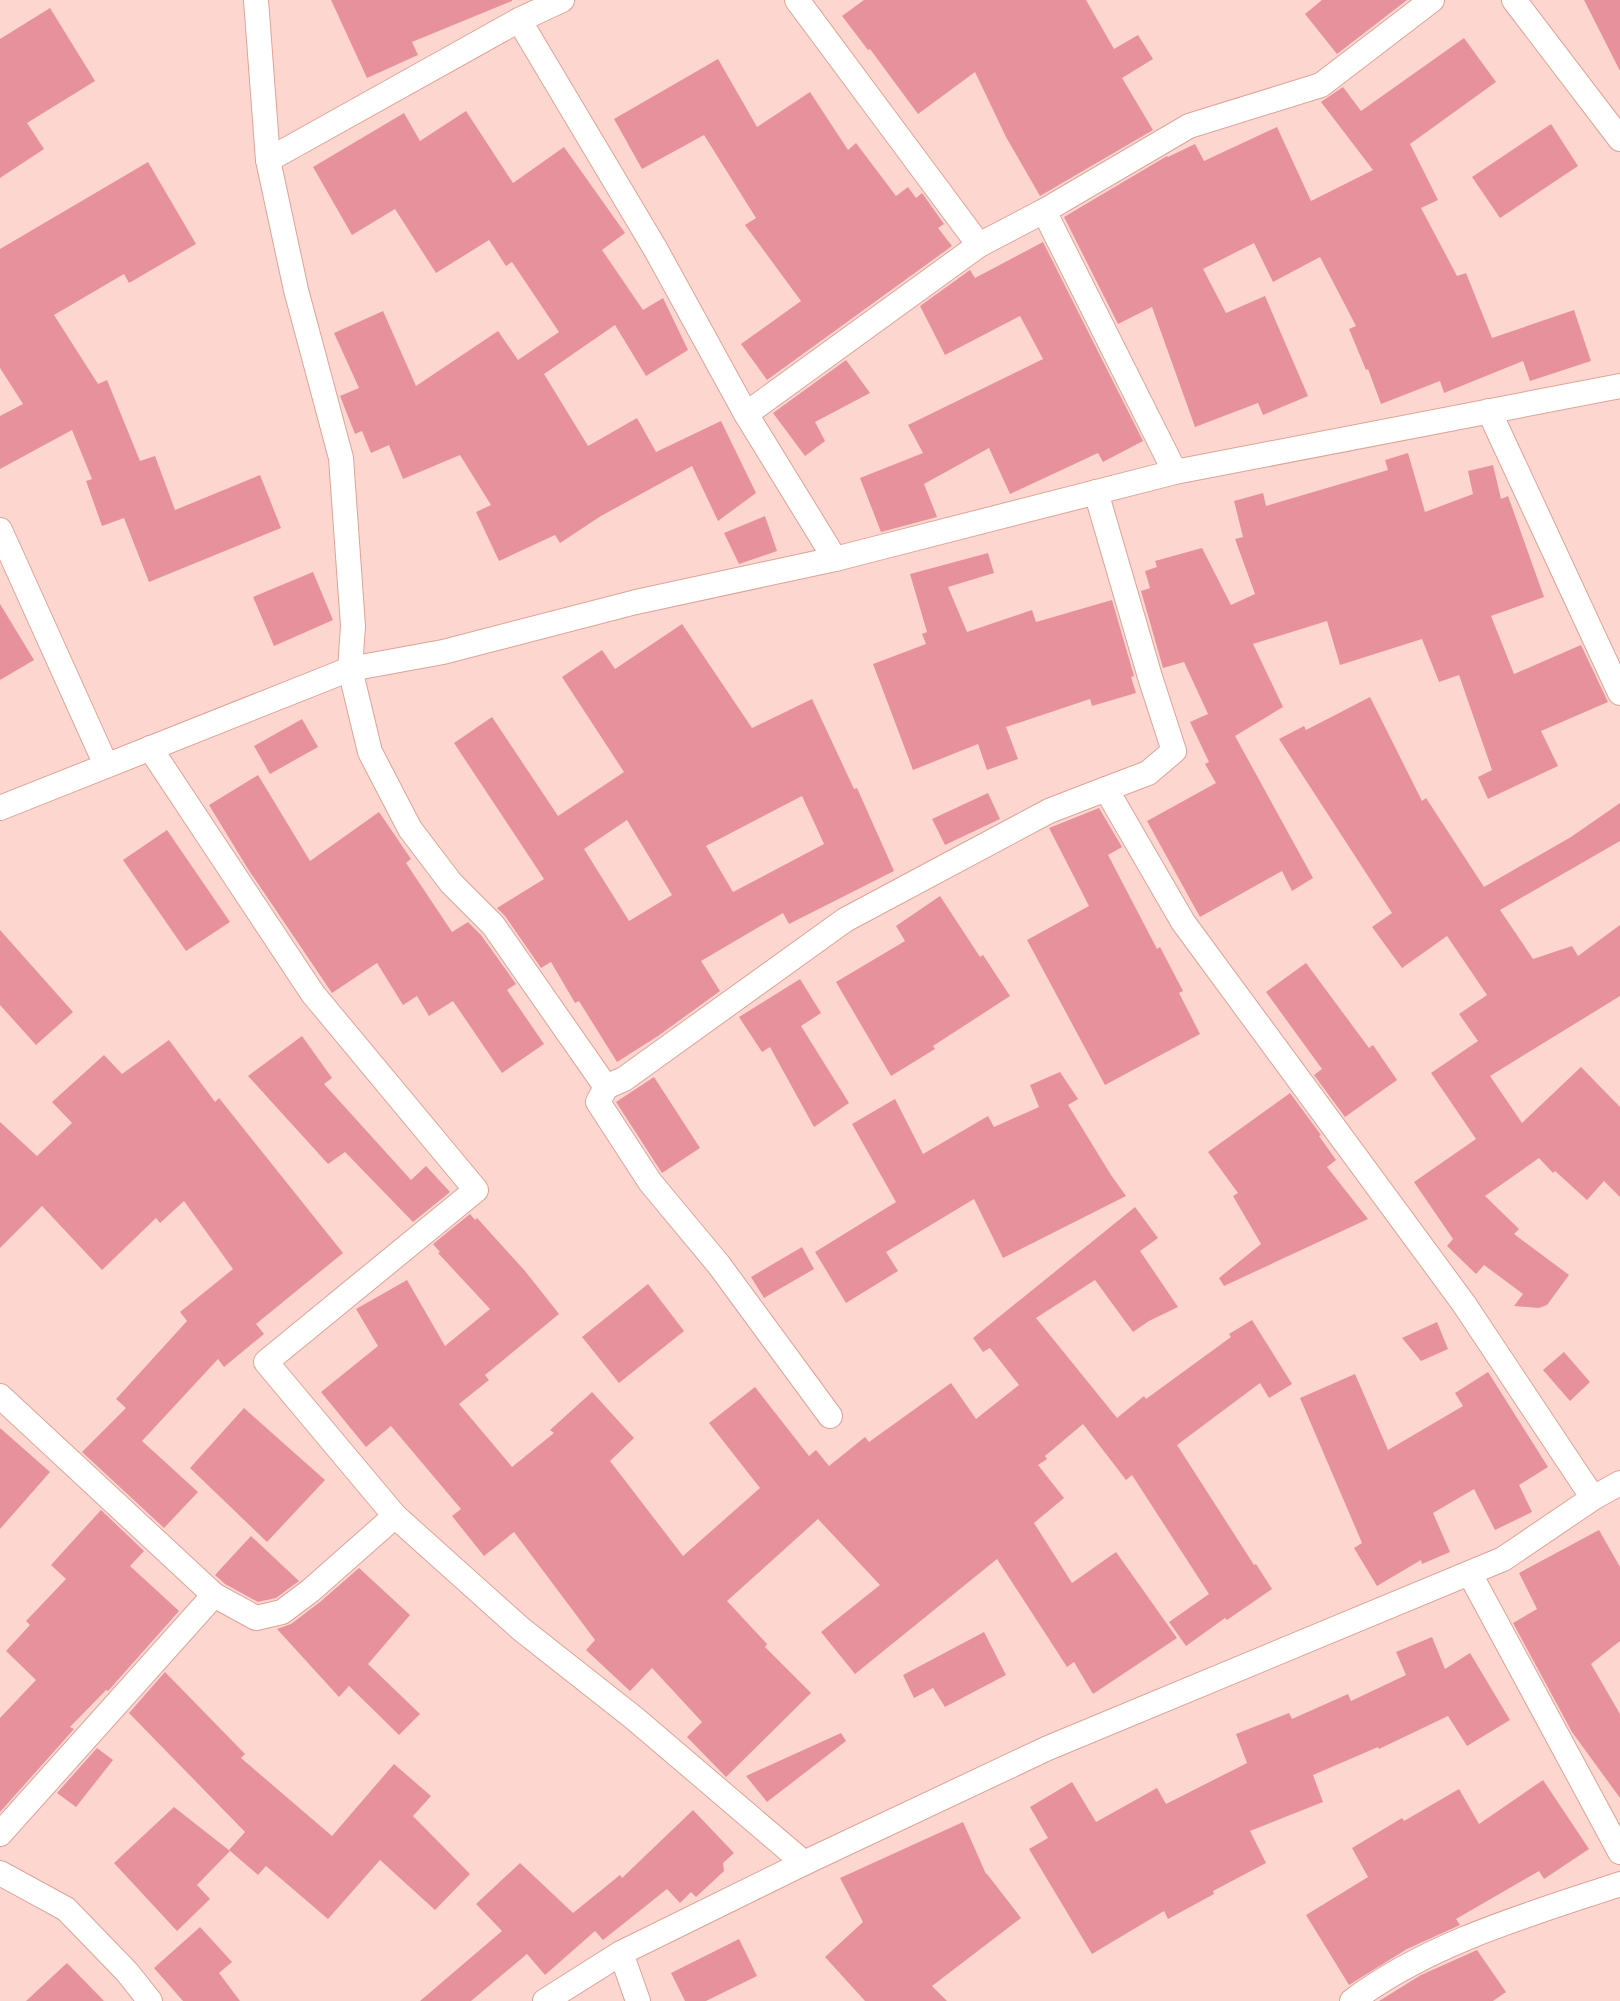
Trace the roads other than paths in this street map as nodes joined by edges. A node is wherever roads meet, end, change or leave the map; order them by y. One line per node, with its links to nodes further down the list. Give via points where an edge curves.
1 (256, 0): 8 (street)
2 (562, 0): 6 (street)
3 (797, 0): 10 (street)
4 (1432, 0): 9 (street, via 1321,85 1189,126)
5 (1514, 0): 7 (street)
6 (519, 20): 8 (street); 13 (street)
7 (1620, 139)
8 (268, 160): 18 (street, via 341,458 353,626)
9 (1044, 211): 10 (street); 14 (street)
10 (979, 245): 13 (street)
11 (1620, 386): 12 (street)
12 (1489, 411): 14 (street); 19 (street)
13 (746, 414): 17 (street)
14 (1175, 472): 15 (street)
15 (1096, 492): 17 (street); 22 (street, via 1174,751 1148,773)
16 (0, 530): 21 (street)
17 (835, 559): 18 (street)
18 (350, 669): 20 (street); 24 (street, via 370,752 410,829 451,883 493,925)
19 (1620, 693)
20 (150, 748): 21 (street); 29 (street, via 313,994 476,1190 266,1362)
21 (106, 765): 23 (street)
22 (1106, 789): 24 (street, via 1049,811 845,920); 28 (street, via 1183,922 1464,1304)
23 (0, 808)
24 (606, 1087): 26 (street, via 598,1102 650,1182 719,1265)
25 (0, 1396): 31 (street)
26 (830, 1416)
27 (1620, 1483): 28 (street)
28 (1593, 1498): 30 (street, via 1503,1559)
29 (395, 1516): 31 (street, via 282,1612 256,1618); 34 (street, via 521,1629)
30 (1470, 1574): 33 (street); 34 (street, via 1048,1748)
31 (214, 1595): 32 (street)
32 (0, 1834)
33 (1620, 1852)
34 (804, 1863): 37 (street)
35 (0, 1873): 38 (street, via 66,1909)
36 (1620, 1884): 41 (street, via 1477,1932 1377,1982)
37 (621, 1953): 39 (street); 40 (street)
38 (150, 2001)
39 (545, 2001)
40 (638, 2001)
41 (1352, 2001)

